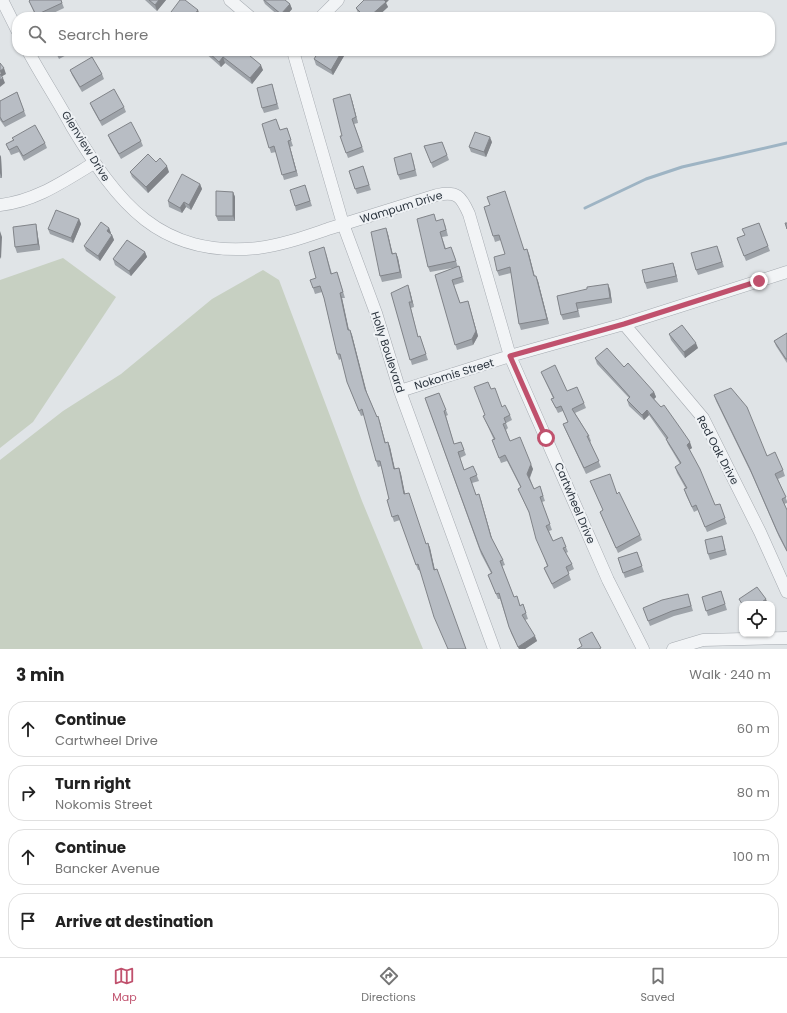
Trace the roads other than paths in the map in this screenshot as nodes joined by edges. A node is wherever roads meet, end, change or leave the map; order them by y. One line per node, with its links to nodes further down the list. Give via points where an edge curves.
1 (2, 0): 6 (street)
2 (230, 0): 4 (street)
3 (338, 0): 5 (street)
4 (244, 12)
5 (327, 12)
6 (12, 20)
7 (31, 56): 9 (street, Glenview Drive)
8 (294, 56): 12 (street, Holly Boulevard)
9 (94, 163): 11 (street, via 45,192 23,201); 12 (street, Glenview Drive, via 113,190 142,219 160,231 207,247 258,248)
10 (458, 196): 12 (street, Wampum Drive, via 450,192 437,195); 15 (street, Cartwheel Drive, via 468,214)
11 (0, 205)
12 (343, 224): 16 (street, Holly Boulevard)
13 (786, 274): 14 (street, Nokomis Street)
14 (624, 324): 15 (street, Nokomis Street); 17 (street, Red Oak Drive, via 703,418)
15 (510, 356): 16 (street, Nokomis Street); 20 (street, Cartwheel Drive, via 608,580)
16 (400, 391): 19 (street, Holly Boulevard)
17 (787, 592)
18 (787, 638): 21 (street, via 703,640)
19 (494, 649)
20 (643, 649)
21 (673, 649)

